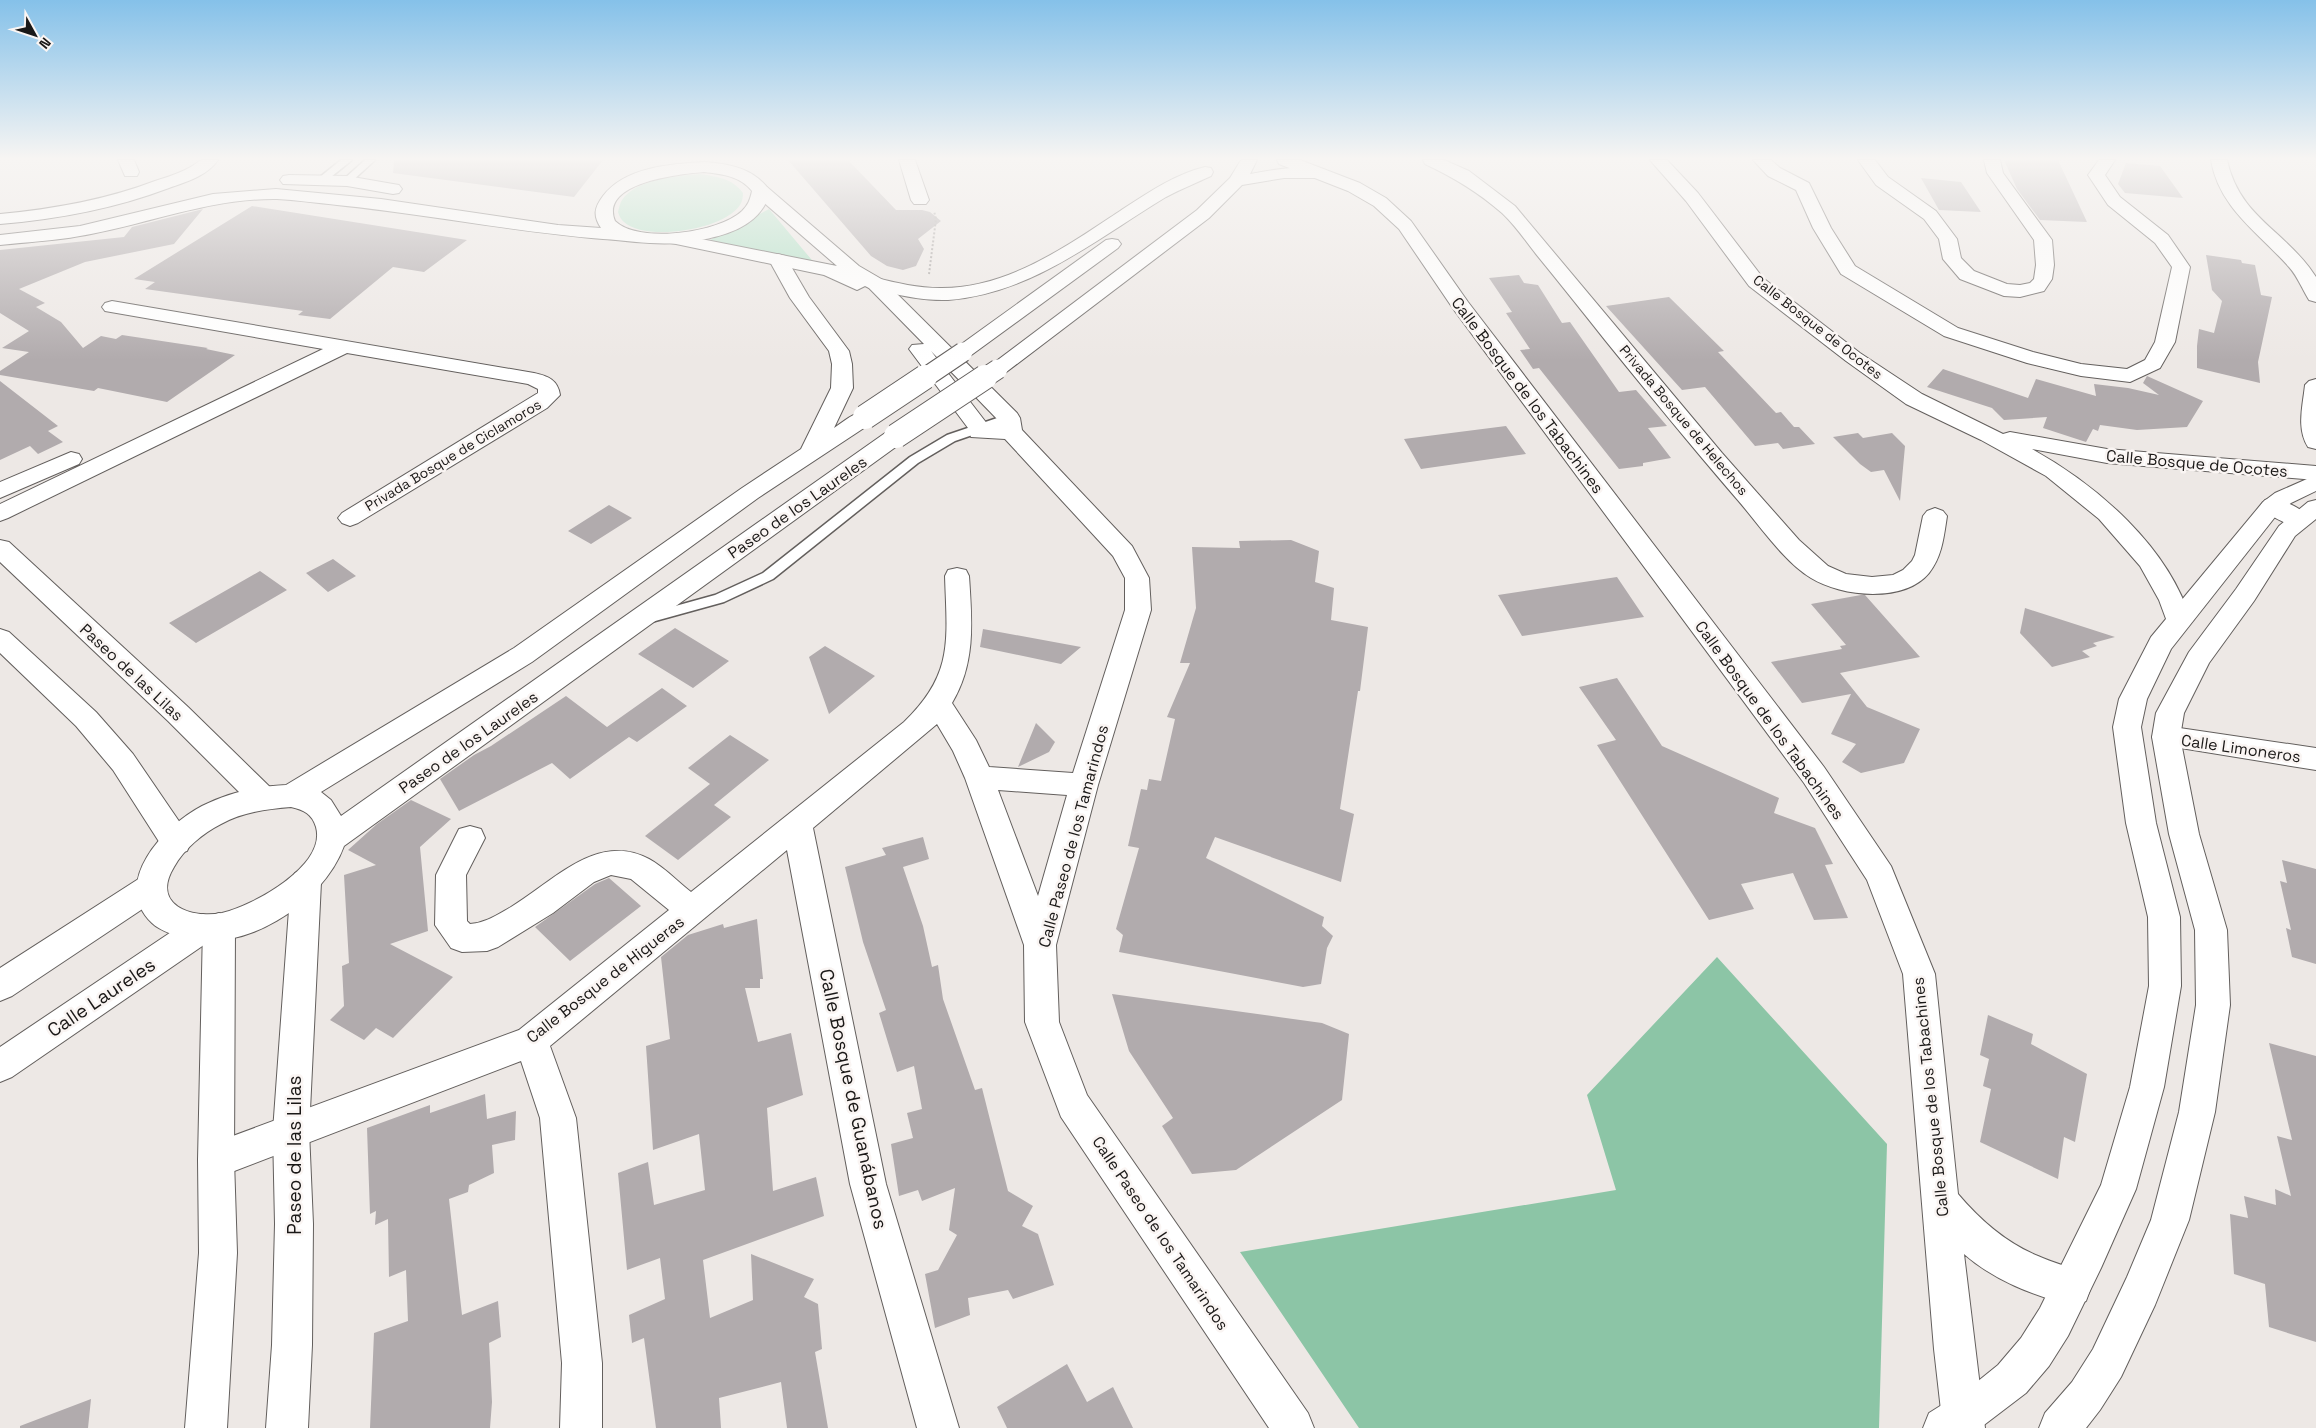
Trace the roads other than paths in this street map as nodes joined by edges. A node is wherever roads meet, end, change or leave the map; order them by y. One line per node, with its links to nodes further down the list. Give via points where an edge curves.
1 (55, 227): 18 (street)
2 (98, 227): 21 (street)
3 (535, 227): 19 (street)
4 (611, 227): 19 (street)
5 (726, 227): 20 (street, via 711,233)
6 (802, 227): 23 (street, Calle Paseo de los Tamarindos, via 852,270)
7 (1107, 227): 23 (street, via 1039,268 982,289 927,294)
8 (1137, 227): 32 (street, bridge, via 963,352)
9 (1186, 227): 42 (street, Paseo de los Laureles, bridge, via 998,369 896,436)
10 (1406, 227): 68 (street, Calle Bosque de los Tabachines, via 1461,306 1814,775 1880,875 1919,974)
11 (1523, 227): 38 (street, Privada Bosque de Helechos, via 1728,474 1820,572 1843,582 1870,586 1904,580 1921,567 1929,548)
12 (1714, 227): 30 (street, Calle Bosque de Ocotes, via 1756,282 1853,357 1914,399)
13 (1821, 227): 16 (street, via 1848,270 1952,332 2027,357 2081,370 2130,376 2153,364 2166,342 2181,267 2162,239)
14 (1939, 227): 15 (street, via 1948,239 1952,259 1966,275 2004,290 2020,291 2037,287 2044,280 2043,240)
15 (2034, 227)
16 (2146, 227)
17 (2258, 227): 24 (street, via 2297,264)
18 (0, 231)
19 (628, 235): 20 (street)
20 (676, 239): 22 (street)
21 (0, 240)
22 (778, 260): 29 (street, via 829,270 855,282 922,351); 32 (street, via 800,298 839,351 842,364 842,388)
23 (876, 284): 28 (street, Calle Paseo de los Tamarindos)
24 (2316, 296)
25 (112, 307): 26 (street, Privada Bosque de Ciclamoros)
26 (333, 345): 35 (street); 37 (street); 39 (street, Privada Bosque de Ciclamoros, via 534,379 548,386 549,395)
27 (2316, 385): 31 (street, via 2311,424)
28 (1010, 425): 29 (street, via 979,432); 51 (street, Calle Paseo de los Tamarindos, via 1123,552 1137,578 1138,610)
29 (979, 428): 42 (lane, via 951,438 914,460 768,576 719,600)
30 (1989, 435): 33 (street, Calle Bosque de Ocotes, via 2107,456); 43 (street, Calle Bosque de Ocotes, via 2054,471 2107,514 2149,561 2172,600)
31 (2316, 442)
32 (811, 452): 45 (street)
33 (2316, 473)
34 (2316, 482): 36 (street, via 2289,494)
35 (0, 491)
36 (2296, 511): 43 (street); 48 (street, via 2246,595 2198,659 2170,713)
37 (0, 513)
38 (1935, 516)
39 (350, 518)
40 (0, 548): 53 (street, Paseo de las Lilas)
41 (957, 576): 47 (street, Calle Bosque de Higueras, via 960,643 953,672)
42 (639, 620): 46 (street, Paseo de los Laureles)
43 (2178, 621): 69 (street, via 2160,644 2133,699 2127,727 2141,823 2164,917 2165,986 2147,1087 2118,1189)
44 (0, 638): 57 (street, via 86,719 122,762)
45 (523, 655): 46 (street, via 532,667); 52 (street)
46 (563, 675): 56 (street, Paseo de los Laureles)
47 (938, 703): 50 (street, via 966,748); 54 (street, Calle Bosque de Higueras, via 914,729)
48 (2166, 737): 49 (street, Calle Limoneros); 76 (street, via 2184,834 2211,930 2213,1005 2203,1073 2197,1112 2170,1220 2107,1363)
49 (2316, 759)
50 (979, 778): 51 (street); 62 (street)
51 (1084, 785): 62 (street, Calle Paseo de los Tamarindos)
52 (291, 796): 53 (street); 56 (street, via 310,800 323,809 331,823)
53 (262, 797): 57 (street, via 231,806 201,821)
54 (798, 824): 60 (street, Calle Bosque de Higueras); 74 (street, Calle Bosque de Guanábanos, via 868,1184)
55 (470, 838): 60 (street, via 451,875 452,925 462,938 487,937 542,904 583,873 610,862 639,868)
56 (331, 839): 58 (street, via 324,860)
57 (176, 842): 59 (street, via 159,864)
58 (306, 882): 61 (street, via 251,918); 66 (street, Paseo de las Lilas)
59 (152, 887): 61 (street, via 154,903 164,917 180,925); 63 (street)
60 (692, 911): 64 (street, Calle Bosque de Higueras)
61 (211, 927): 65 (street, Calle Laureles); 67 (street)
62 (1040, 945): 75 (street, Calle Paseo de los Tamarindos, via 1042,1022 1073,1105)
63 (0, 986)
64 (531, 1041): 66 (street, Calle Bosque de Higueras); 73 (street, via 558,1118 582,1363)
65 (0, 1066)
66 (291, 1131): 67 (street, Calle Bosque de Higueras); 72 (street, Paseo de las Lilas, via 294,1224)
67 (216, 1160): 71 (street, via 218,1253)
68 (1941, 1203): 69 (street, via 1968,1233 1993,1254 2044,1280); 70 (street, Calle Bosque de los Tabachines)
69 (2072, 1287): 70 (street, via 2035,1352 2012,1378)
70 (1957, 1424)
71 (206, 1428)
72 (287, 1428)
73 (581, 1428)
74 (938, 1428)
75 (1294, 1428)
76 (2060, 1428)

